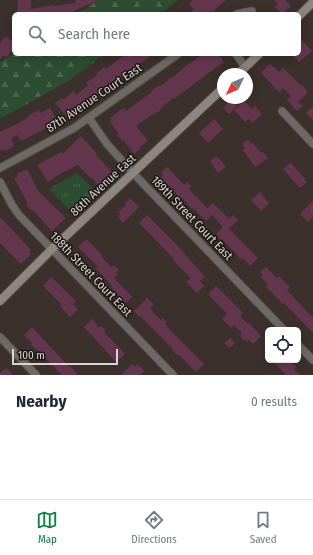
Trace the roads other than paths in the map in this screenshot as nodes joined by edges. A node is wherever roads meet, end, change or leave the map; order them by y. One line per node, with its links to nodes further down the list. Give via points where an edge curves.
1 (313, 2): 4 (street)
2 (252, 11): 3 (street)
3 (247, 12)
4 (301, 14)
5 (175, 56): 11 (street, 87th Avenue Court East)
6 (238, 56): 8 (street)
7 (257, 56): 8 (street)
8 (246, 67)
9 (217, 94): 14 (street, 86th Avenue East)
10 (282, 111): 12 (street)
11 (89, 118): 13 (street, 87th Avenue Court East); 14 (street, 189th Street Court East, via 107,144)
12 (313, 144)
13 (0, 168)
14 (133, 173): 16 (street, 86th Avenue East); 18 (street, 189th Street Court East)
15 (0, 182): 16 (street, 188th Street Court East, via 19,215)
16 (52, 249): 17 (street, 86th Avenue East); 23 (street, 188th Street Court East)
17 (0, 301)
18 (281, 327)
19 (0, 337): 22 (street)
20 (301, 348): 21 (street)
21 (313, 360)
22 (36, 375)
23 (173, 375)

